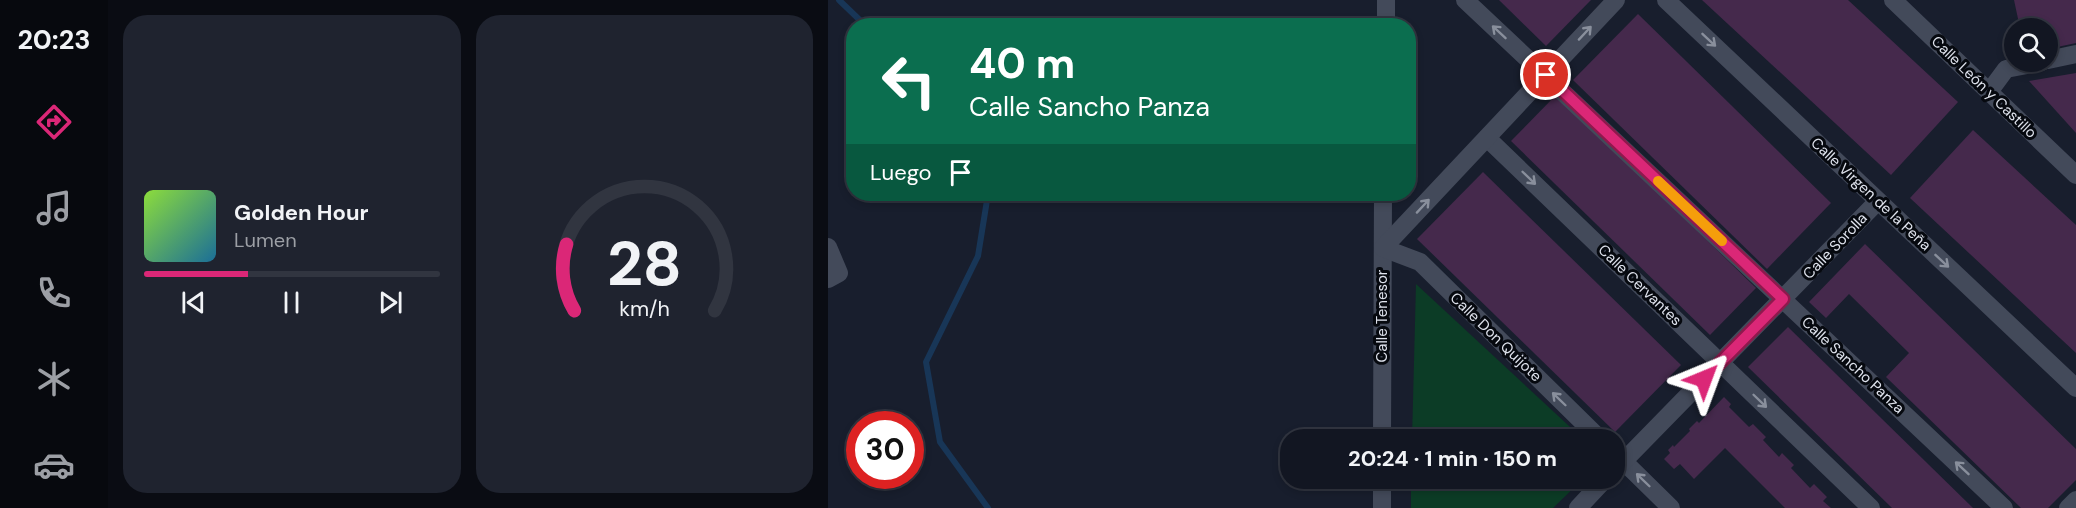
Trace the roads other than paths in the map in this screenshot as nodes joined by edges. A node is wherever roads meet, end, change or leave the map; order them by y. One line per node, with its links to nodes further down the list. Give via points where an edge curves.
1 (1386, 0): 6 (street)
2 (1465, 0): 10 (street, Calle Sancho Panza, one-way to 2)
3 (1616, 0): 10 (street, one-way to 3)
4 (1666, 0): 15 (street, Calle Virgen de la Peña, one-way to 15)
5 (1894, 1): 11 (street, Calle León y Castillo)
6 (1386, 18)
7 (2076, 54): 8 (street)
8 (2058, 58)
9 (2004, 72): 11 (street)
10 (1546, 75): 12 (street); 19 (street, Calle Sancho Panza)
11 (1989, 92): 13 (street, Calle León y Castillo)
12 (1487, 138): 17 (street, one-way to 12); 20 (street, Calle Cervantes, one-way to 20)
13 (2076, 175)
14 (1383, 201): 17 (street, Calle Tenesor)
15 (1878, 201): 19 (street, Calle Sorolla); 21 (street, Calle Virgen de la Peña, one-way to 21)
16 (828, 247): 18 (street, via 839,273)
17 (1383, 248): 22 (street, Calle Tenesor); 23 (street, Calle Don Quijote, one-way to 17, via 1420,262)
18 (828, 279)
19 (1783, 299): 20 (street, Calle Sorolla); 33 (street, Calle Sancho Panza, one-way to 19)
20 (1720, 363): 24 (street, Calle Sorolla); 32 (street, Calle Cervantes, one-way to 32)
21 (2076, 388)
22 (1382, 429)
23 (1590, 429)
24 (1625, 453)
25 (1625, 468): 31 (street, one-way to 25)
26 (1382, 489): 29 (street)
27 (1596, 489): 30 (street)
28 (2076, 500): 34 (street)
29 (1382, 508)
30 (1578, 508)
31 (1671, 508)
32 (1871, 508)
33 (2004, 508)
34 (2068, 508)

